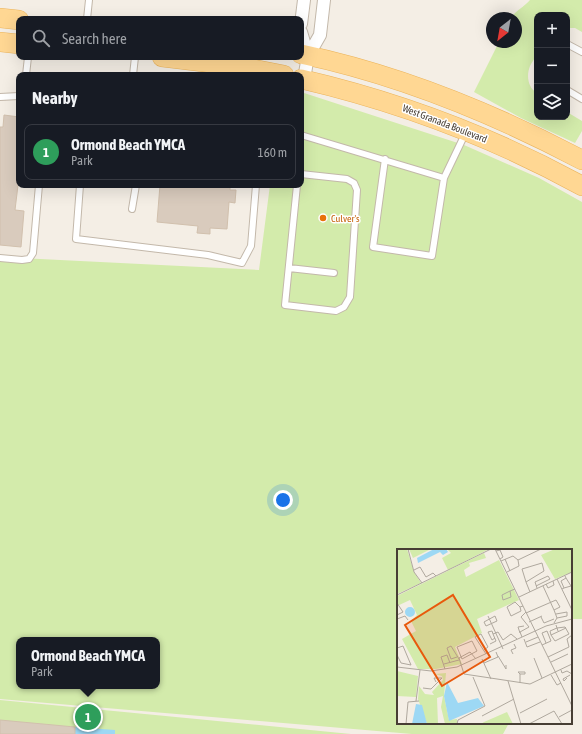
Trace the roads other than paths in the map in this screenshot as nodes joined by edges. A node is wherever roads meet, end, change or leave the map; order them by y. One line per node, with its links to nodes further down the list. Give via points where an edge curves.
1 (89, 0): 4 (lane)
2 (304, 0): 5 (street)
3 (324, 0): 12 (street, via 320,35)
4 (87, 16)
5 (302, 16)
6 (0, 18): 7 (main road)
7 (16, 20)
8 (0, 42): 9 (main road)
9 (16, 44)
10 (570, 46): 11 (lane)
11 (582, 52)
12 (305, 55): 19 (street); 27 (main road, via 356,67 459,102)
13 (28, 60): 16 (lane)
14 (135, 60): 17 (lane)
15 (187, 60): 18 (main road)
16 (26, 72)
17 (133, 72)
18 (268, 72)
19 (303, 72)
20 (304, 81): 25 (main road, West Granada Boulevard, via 348,90)
21 (570, 92): 24 (lane)
22 (16, 96): 23 (lane)
23 (0, 97)
24 (582, 99)
25 (467, 130): 30 (lane); 31 (main road, West Granada Boulevard, via 511,149)
26 (304, 136): 28 (lane)
27 (581, 157)
28 (385, 159): 30 (lane); 30 (lane, via 373,247 432,256)
29 (304, 174): 39 (lane, via 347,179 354,183 357,190 353,273 348,302 336,311 285,305)
30 (444, 178)
31 (582, 186)
32 (39, 188): 38 (lane, via 33,253 29,259)
33 (80, 188): 35 (lane, via 76,239 208,255 242,262 251,246)
34 (136, 188): 37 (lane)
35 (256, 188)
36 (297, 188): 39 (lane)
37 (132, 209)
38 (0, 258)
39 (289, 268): 40 (lane)
40 (334, 273)

